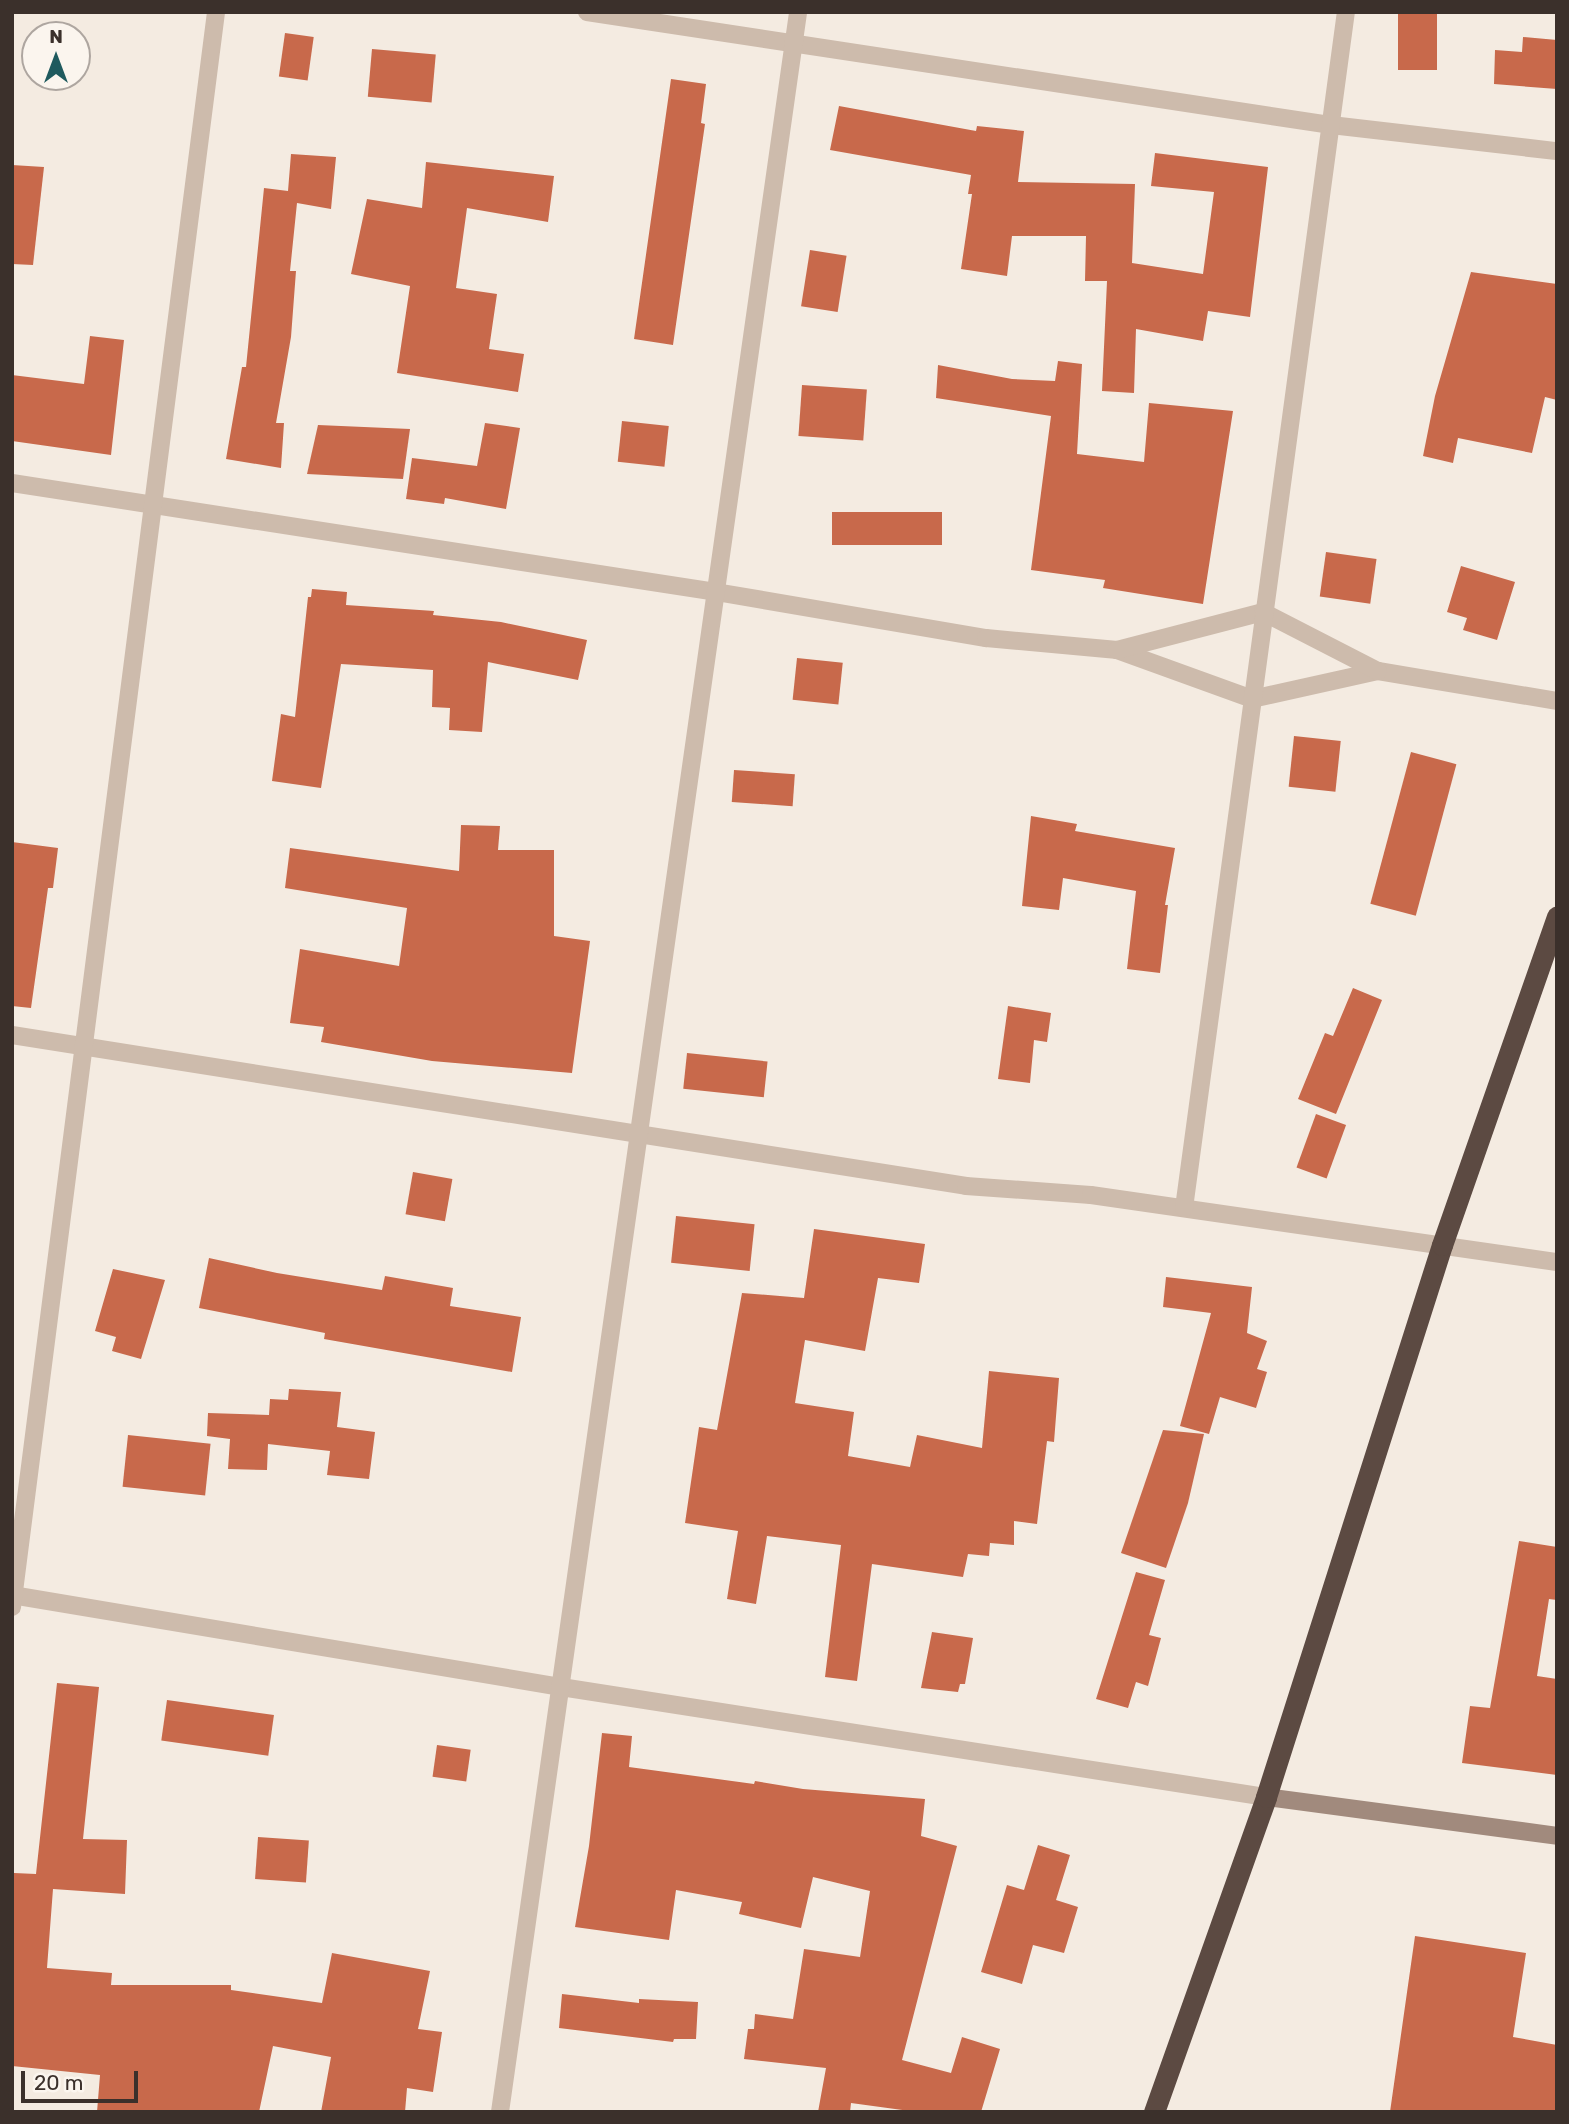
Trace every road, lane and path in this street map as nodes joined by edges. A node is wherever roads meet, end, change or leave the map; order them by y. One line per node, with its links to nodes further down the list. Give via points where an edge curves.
1 (216, 12): 9 (street)
2 (587, 12): 5 (street)
3 (798, 12): 5 (street)
4 (1346, 12): 6 (street)
5 (793, 45): 6 (street); 10 (street)
6 (1331, 125): 7 (street); 11 (street)
7 (1557, 150)
8 (12, 482): 9 (street)
9 (153, 502): 10 (street); 18 (street)
10 (716, 592): 12 (street, via 986,638); 19 (street)
11 (1263, 612): 12 (street); 13 (street); 14 (street)
12 (1117, 650): 14 (street)
13 (1378, 671): 14 (street); 15 (street)
14 (1252, 699): 20 (street)
15 (1557, 701)
16 (1557, 917): 21 (highway)
17 (12, 1035): 18 (street)
18 (84, 1046): 19 (street); 23 (street)
19 (639, 1135): 20 (street, via 966,1186 1091,1195); 24 (street)
20 (1184, 1208): 21 (street)
21 (1442, 1245): 22 (street); 25 (highway)
22 (1557, 1262)
23 (13, 1600): 24 (street)
24 (561, 1687): 25 (street); 27 (street)
25 (1266, 1797): 26 (street); 28 (highway)
26 (1557, 1836)
27 (500, 2112)
28 (1154, 2112)

